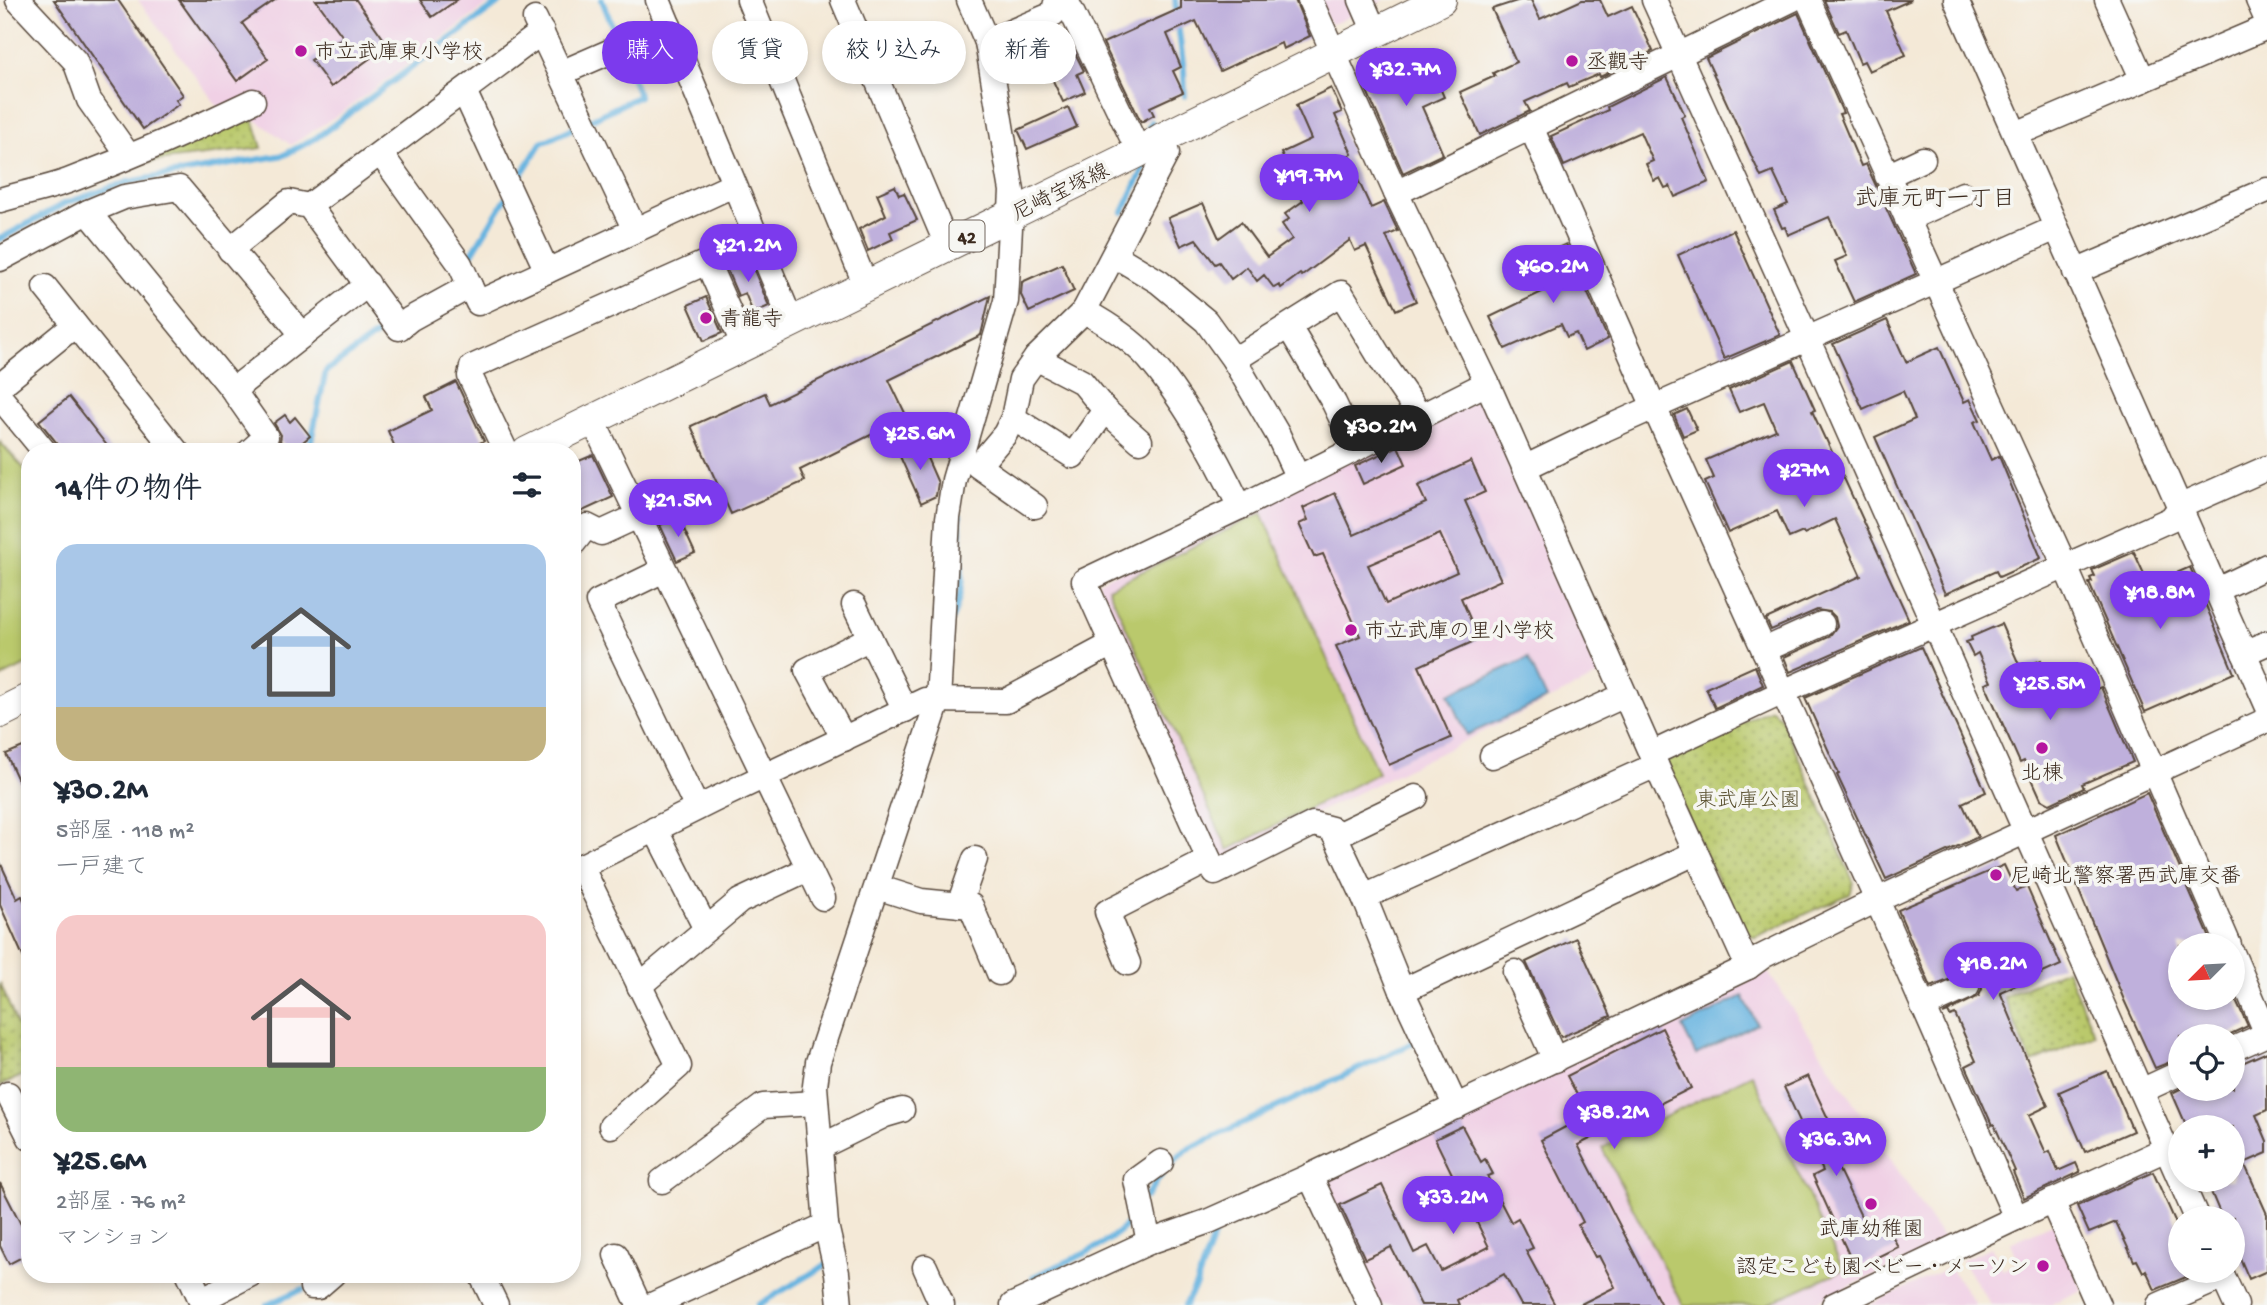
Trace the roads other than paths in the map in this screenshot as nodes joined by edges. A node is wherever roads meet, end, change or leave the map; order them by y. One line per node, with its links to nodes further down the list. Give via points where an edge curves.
1 (18, 0): 35 (street, via 75,61 89,100)
2 (658, 0): 17 (street)
3 (750, 0): 58 (street)
4 (843, 0): 49 (street)
5 (969, 0): 19 (street)
6 (1361, 0): 21 (street)
7 (1441, 0): 21 (main road, 尼崎宝塚線 / 42)
8 (1654, 0): 24 (street)
9 (1791, 0): 24 (street)
10 (1808, 0): 37 (street)
11 (1956, 0): 32 (street)
12 (2107, 0): 26 (street)
13 (2258, 0): 16 (street)
14 (1060, 1): 18 (street, via 1053,14); 33 (street)
15 (1313, 1): 22 (street)
16 (2267, 20)
17 (667, 21)
18 (1036, 21)
19 (980, 27)
20 (2267, 27): 26 (street)
21 (1375, 32): 22 (main road, 尼崎宝塚線 / 42)
22 (1334, 52): 33 (main road, 尼崎宝塚線 / 42); 40 (street)
23 (602, 55): 25 (street)
24 (1679, 55): 31 (street); 65 (street)
25 (561, 73): 29 (street, via 539,25); 48 (street)
26 (2143, 80): 32 (street)
27 (692, 84): 38 (street)
28 (993, 84): 45 (street, via 1012,191)
29 (464, 91): 34 (street); 53 (street)
30 (253, 101): 35 (street, via 159,146)
31 (1531, 127): 40 (street); 73 (street)
32 (2016, 134): 47 (street)
33 (1150, 145): 45 (main road, 尼崎宝塚線 / 42); 51 (street, via 1167,153)
34 (381, 154): 43 (street); 55 (street)
35 (128, 155): 42 (street, via 67,181)
36 (1923, 159): 37 (street)
37 (1887, 176): 46 (street)
38 (733, 185): 48 (street); 61 (street)
39 (2267, 190): 54 (street)
40 (1396, 193): 69 (street)
41 (1963, 194): 46 (street)
42 (0, 200)
43 (309, 206): 50 (street, via 289,202); 57 (street)
44 (88, 212): 50 (street, via 124,197 178,188); 52 (street); 71 (street)
45 (1009, 216): 49 (main road, 尼崎宝塚線 / 42); 107 (street, via 1006,301 954,480 948,518)
46 (1907, 219): 56 (street)
47 (2056, 228): 54 (street); 56 (street)
48 (635, 230): 53 (street)
49 (947, 246): 58 (main road, 尼崎宝塚線 / 42)
50 (230, 250): 64 (street)
51 (1114, 255): 60 (street); 68 (street, via 1159,282 1206,321)
52 (0, 259)
53 (547, 271): 55 (street, via 478,303)
54 (2075, 272): 89 (street)
55 (465, 274): 57 (street, via 399,328)
56 (1935, 282): 65 (street); 93 (street)
57 (368, 284): 64 (street)
58 (866, 286): 61 (main road, 尼崎宝塚線 / 42)
59 (45, 287): 62 (street)
60 (1084, 311): 67 (street); 90 (street, via 1112,326 1149,358 1217,459)
61 (791, 321): 66 (main road, 尼崎宝塚線 / 42)
62 (75, 325): 70 (street); 80 (street)
63 (1289, 327): 68 (street); 75 (street, via 1342,293); 84 (street)
64 (303, 335): 71 (street)
65 (1807, 338): 73 (street); 99 (street)
66 (744, 346): 77 (main road, 尼崎宝塚線 / 42); 82 (street, via 707,262 472,367 470,376)
67 (1036, 358): 74 (street, via 1082,382); 76 (street, via 1021,379)
68 (1234, 360): 87 (street)
69 (1487, 383): 75 (street); 85 (street)
70 (0, 386)
71 (233, 390): 81 (street, via 266,437)
72 (0, 397): 79 (street)
73 (1654, 407): 85 (street); 103 (street)
74 (1105, 410): 76 (street, via 1073,456); 78 (street)
75 (1420, 416): 84 (street)
76 (1013, 418): 88 (street, via 978,466)
77 (592, 419): 83 (main road, 尼崎宝塚線 / 42); 91 (street)
78 (1140, 441)
79 (38, 443)
80 (170, 443)
81 (259, 443)
82 (502, 443)
83 (545, 443)
84 (1356, 449): 87 (street)
85 (1524, 468): 106 (street)
86 (2267, 468): 89 (street)
87 (1298, 478): 90 (street)
88 (1035, 506)
89 (2181, 506): 93 (street, via 2171,519); 96 (street)
90 (1240, 507): 102 (street, via 1084,581)
91 (638, 516): 92 (street, via 601,533 587,526); 95 (street)
92 (581, 534)
93 (2065, 566): 99 (street); 116 (street)
94 (2267, 566): 96 (street)
95 (664, 570): 117 (street); 119 (street, via 598,602)
96 (2217, 590): 104 (street)
97 (854, 605): 100 (street)
98 (1822, 624): 103 (street)
99 (1934, 625): 105 (street); 121 (street)
100 (870, 638): 110 (street); 113 (street, via 807,670)
101 (2267, 643): 104 (street)
102 (1112, 645): 107 (street, via 1006,701); 125 (street)
103 (1764, 650): 105 (street)
104 (2244, 653): 109 (street)
105 (1783, 692): 115 (street); 132 (street)
106 (1625, 695): 114 (street); 115 (street)
107 (938, 701): 110 (street, via 925,700); 129 (street)
108 (21, 702): 111 (main road)
109 (2267, 705)
110 (905, 710): 113 (street)
111 (0, 713)
112 (2267, 720): 116 (street)
113 (844, 739): 117 (street)
114 (1492, 756)
115 (1654, 760): 123 (street); 130 (street)
116 (2154, 772): 121 (street); 135 (street)
117 (763, 777): 119 (street); 127 (street)
118 (1416, 797): 122 (street)
119 (697, 808): 120 (street)
120 (655, 829): 126 (street); 134 (street)
121 (2024, 831): 132 (street); 149 (street)
122 (1335, 836): 125 (street, via 1332,829 1313,824 1215,873); 130 (street)
123 (1695, 853): 137 (street); 143 (street)
124 (975, 859): 133 (street)
125 (1209, 859): 136 (street, via 1107,912)
126 (581, 866)
127 (808, 869): 131 (street); 134 (street, via 740,901)
128 (581, 878): 141 (street)
129 (877, 887): 133 (street, via 920,901); 151 (street, via 818,1062)
130 (1364, 897): 143 (street)
131 (822, 898)
132 (1877, 900): 137 (street); 144 (street)
133 (959, 905): 138 (street, via 971,906)
134 (706, 929): 141 (street)
135 (2224, 933)
136 (1128, 963)
137 (1748, 967): 147 (street)
138 (999, 972)
139 (1515, 972): 147 (street)
140 (2245, 983): 145 (street)
141 (639, 986): 155 (street, via 687,1059)
142 (1967, 987): 144 (street)
143 (1402, 991): 152 (street)
144 (1923, 1007): 163 (street)
145 (2267, 1034): 146 (street)
146 (2245, 1044)
147 (1555, 1060): 152 (street)
148 (2168, 1079): 149 (street)
149 (2141, 1091): 157 (street)
150 (13, 1092): 154 (street)
151 (816, 1103): 156 (street); 159 (street, via 763,1106 733,1117)
152 (1456, 1107): 160 (street)
153 (902, 1110): 156 (street)
154 (21, 1114)
155 (627, 1124)
156 (820, 1147): 164 (street)
157 (2166, 1149): 161 (street); 162 (street)
158 (1161, 1162): 165 (street, via 1136,1180)
159 (667, 1169)
160 (1310, 1176): 165 (street); 179 (street)
161 (2052, 1201): 163 (street); 181 (street)
162 (2192, 1206)
163 (2016, 1217): 180 (street)
164 (826, 1225): 175 (street); 176 (street)
165 (1149, 1242): 178 (street)
166 (615, 1255): 174 (street)
167 (925, 1267): 177 (street)
168 (193, 1283): 169 (street, via 201,1300)
169 (234, 1283)
170 (485, 1283): 173 (street)
171 (2204, 1283): 182 (street)
172 (2226, 1283): 183 (street)
173 (496, 1305)
174 (639, 1305)
175 (652, 1305)
176 (840, 1305)
177 (943, 1305)
178 (1013, 1305)
179 (1370, 1305)
180 (1833, 1305)
181 (2098, 1305)
182 (2159, 1305)
183 (2236, 1305)

